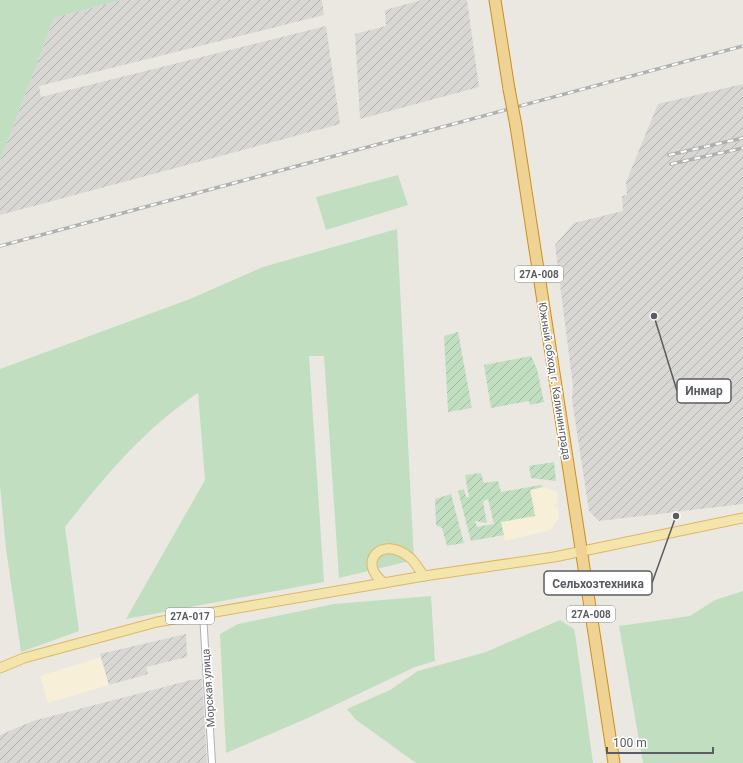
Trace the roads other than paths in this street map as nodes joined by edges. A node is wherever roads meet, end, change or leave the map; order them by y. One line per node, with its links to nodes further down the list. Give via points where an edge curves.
1 (495, 0): 3 (highway, Южный обход г. Калининграда / 27А-008, bridge)
2 (743, 518): 3 (main road, 27А-017)
3 (580, 551): 4 (main road, 27А-017); 9 (highway, Южный обход г. Калининграда / 27А-008)
4 (424, 576): 5 (main road, 27А-017); 5 (main road, via 401,551 384,548 374,555 372,564 373,572)
5 (384, 583): 6 (main road, 27А-017)
6 (203, 614): 7 (main road, 27А-017, via 135,628 24,658); 8 (street, Морская улица)
7 (0, 668)
8 (212, 763)
9 (614, 763)

